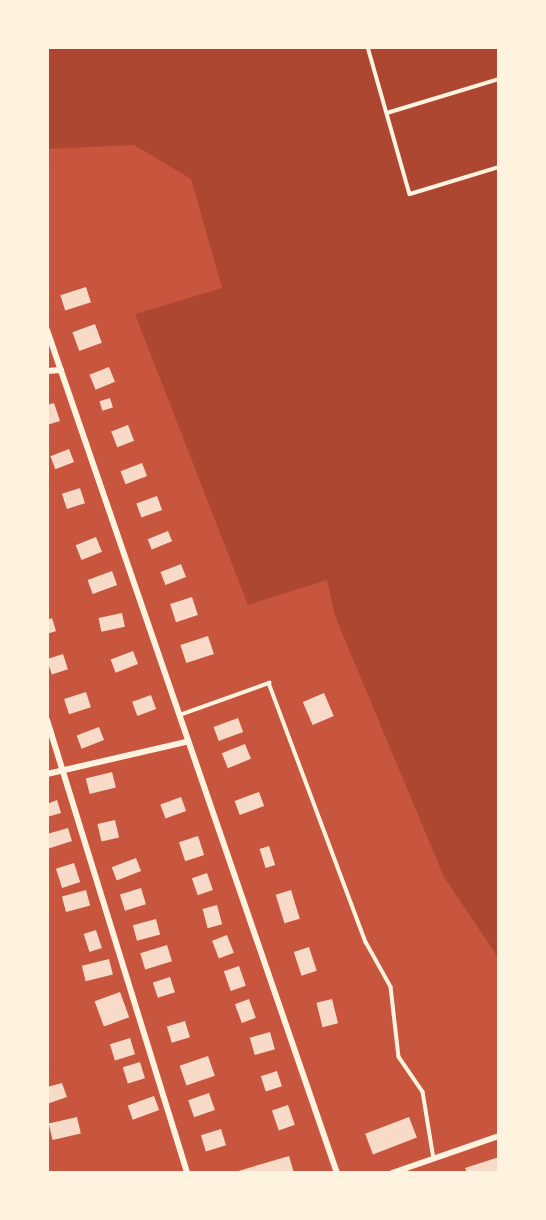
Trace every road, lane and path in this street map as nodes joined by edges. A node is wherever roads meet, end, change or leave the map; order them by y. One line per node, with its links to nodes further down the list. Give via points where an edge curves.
1 (368, 47): 3 (lane)
2 (499, 79): 3 (lane)
3 (387, 113): 4 (lane, via 410,194)
4 (499, 167)
5 (47, 330): 6 (street)
6 (61, 370): 7 (street); 8 (street)
7 (47, 371)
8 (178, 716): 10 (street); 14 (lane, via 269,683 366,942 391,987 399,1057 423,1092)
9 (47, 720): 11 (street)
10 (186, 742): 11 (street); 16 (street)
11 (63, 770): 12 (street); 15 (street)
12 (47, 774)
13 (499, 1136): 14 (street)
14 (433, 1159): 17 (street)
15 (187, 1173)
16 (337, 1173)
17 (392, 1173)

